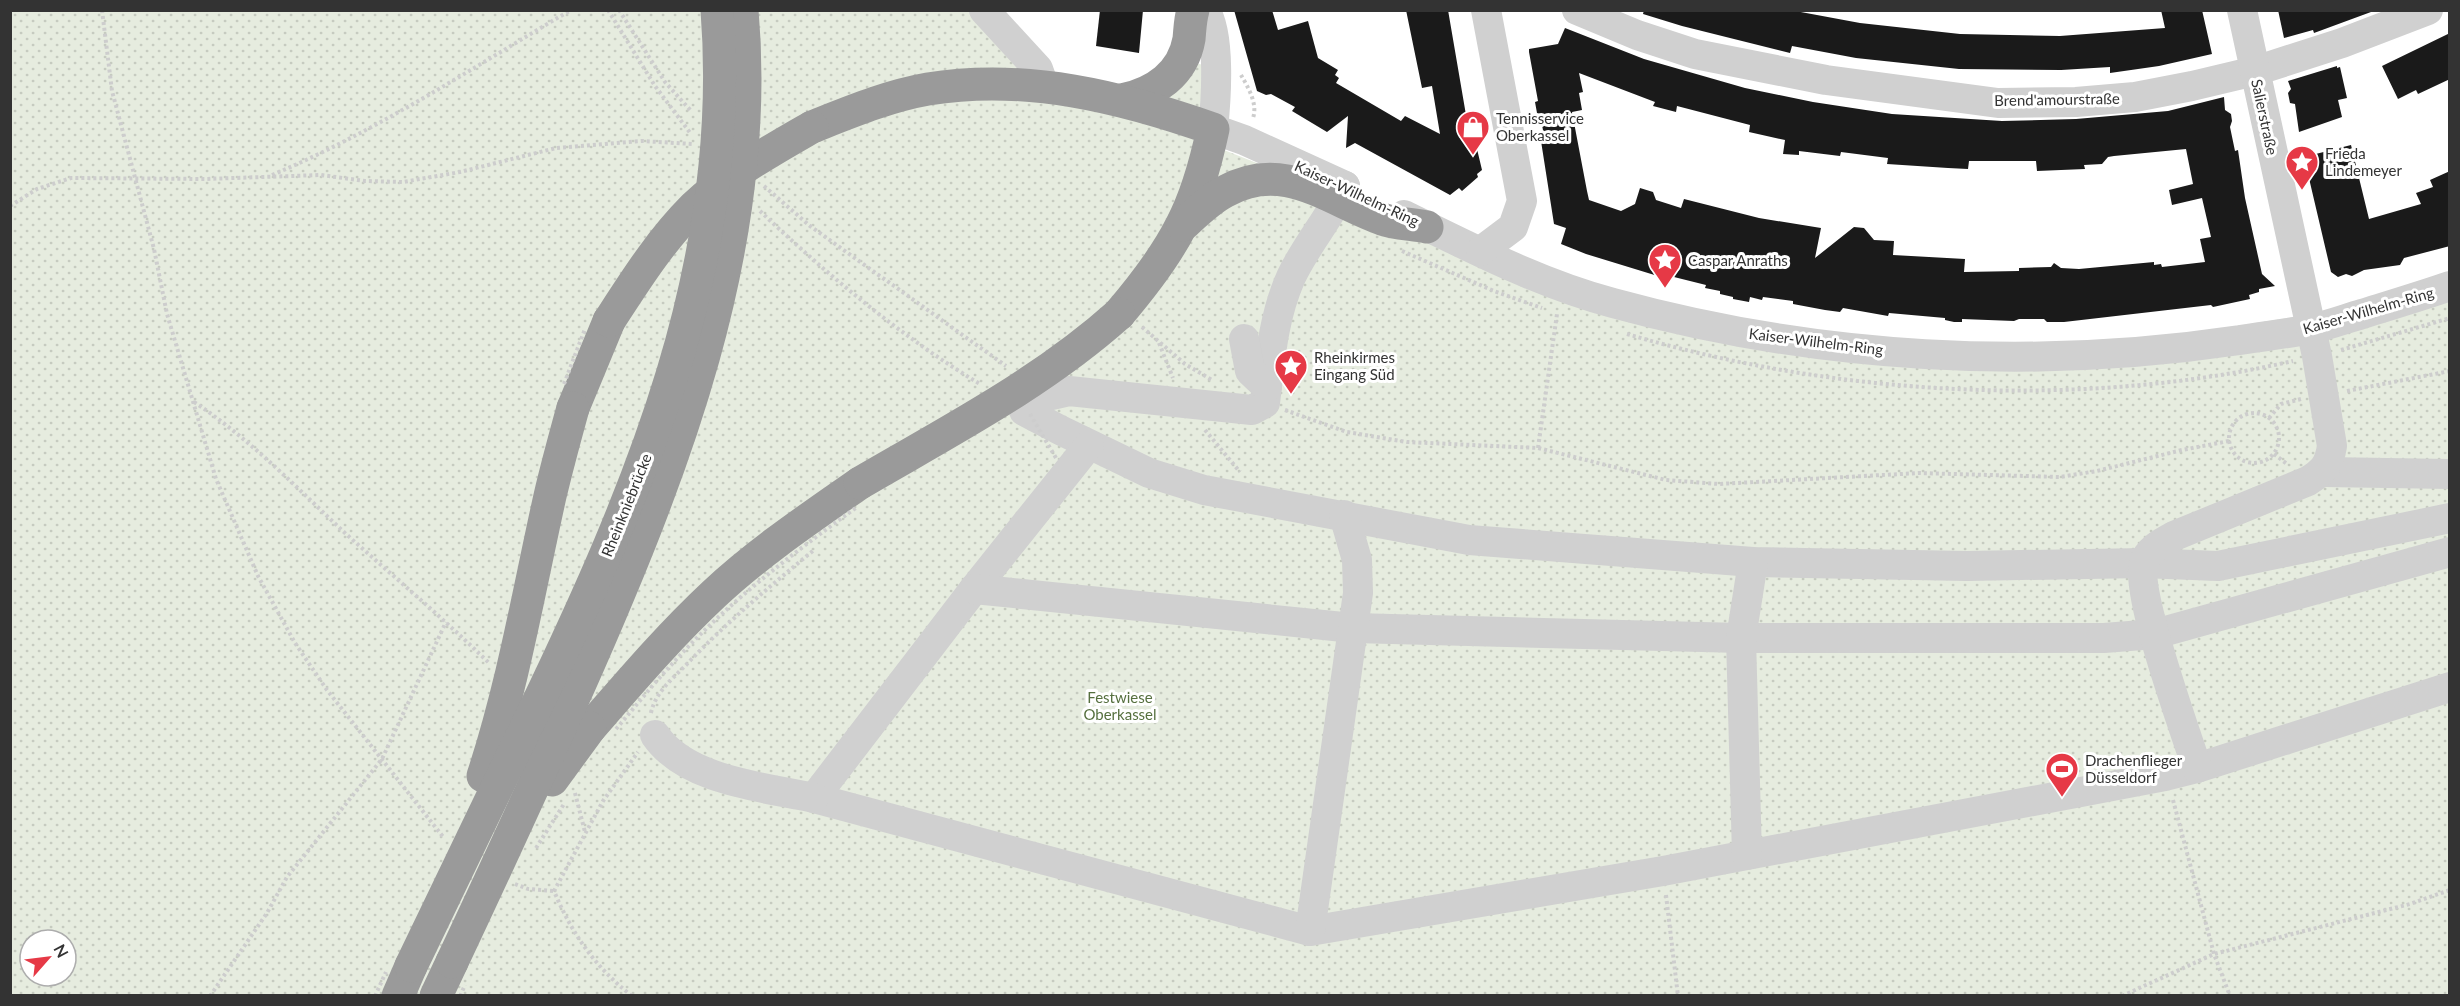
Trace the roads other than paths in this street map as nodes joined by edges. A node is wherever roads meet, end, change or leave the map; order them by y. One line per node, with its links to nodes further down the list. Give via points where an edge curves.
1 (717, 10): 39 (highway, Rheinkniebrücke, bridge, via 718,115 711,202 696,289 672,379 640,473 590,595)
2 (742, 10): 36 (highway, Rheinkniebrücke, bridge, via 744,112 736,204 720,293 663,485)
3 (984, 10): 11 (street, via 1038,69)
4 (1193, 10): 12 (highway, via 1189,41 1174,73 1149,92)
5 (1205, 10): 13 (street, via 1210,18 1216,61)
6 (1486, 10): 17 (street, via 1522,201 1513,227)
7 (1577, 10): 10 (street, Brend'amourstraße, via 1695,54 1826,80 1998,103 2135,97)
8 (2242, 10): 10 (street, Salierstraße)
9 (2428, 10): 10 (street, Brend'amourstraße)
10 (2255, 71): 19 (street, Salierstraße)
11 (1044, 86): 12 (highway); 39 (highway, bridge, via 997,83 928,89 866,105 812,126 753,161 695,206 650,258 609,321 573,408 500,725)
12 (1122, 100): 13 (highway)
13 (1213, 129): 14 (street, Kaiser-Wilhelm-Ring, via 1244,140); 15 (highway, via 1204,167)
14 (1342, 193): 15 (highway, via 1277,178 1255,181 1225,191); 16 (highway, via 1383,220); 20 (street, via 1260,337 1266,395 1252,410 1069,391 1047,396 1024,411)
15 (1181, 226): 36 (highway, bridge, via 1127,317 1053,369 860,483 778,541 716,593 659,648 590,728)
16 (1427, 226): 17 (street, Kaiser-Wilhelm-Ring)
17 (1481, 251): 19 (street, Kaiser-Wilhelm-Ring, via 1534,276 1612,303 1726,329 1923,355 2115,355)
18 (2450, 286): 19 (street, Kaiser-Wilhelm-Ring)
19 (2311, 329): 21 (street, Salierstraße, via 2332,446)
20 (1089, 445): 23 (street, via 1149,473 1204,490); 28 (street)
21 (2324, 472): 22 (street); 27 (street, via 2174,536 2155,548)
22 (2450, 474)
23 (1344, 515): 26 (street, via 1469,540); 29 (street, via 1357,560)
24 (2450, 518): 27 (street, via 2218,566)
25 (2450, 552): 30 (street)
26 (1753, 562): 27 (street, via 1967,566); 31 (street)
27 (2143, 563): 30 (street, via 2145,593)
28 (974, 589): 29 (street); 35 (street)
29 (1353, 628): 31 (street); 38 (street)
30 (2155, 634): 31 (street, via 2104,638); 34 (street)
31 (1741, 638): 37 (street)
32 (2450, 687): 34 (street)
33 (655, 735): 35 (street, via 662,746 716,777)
34 (2197, 768): 37 (street)
35 (814, 798): 38 (street)
36 (524, 843): 41 (highway, Rheinkniebrücke, bridge, via 461,968)
37 (1747, 855): 38 (street)
38 (1310, 932)
39 (411, 966): 40 (highway)
40 (398, 996)
41 (436, 996)

